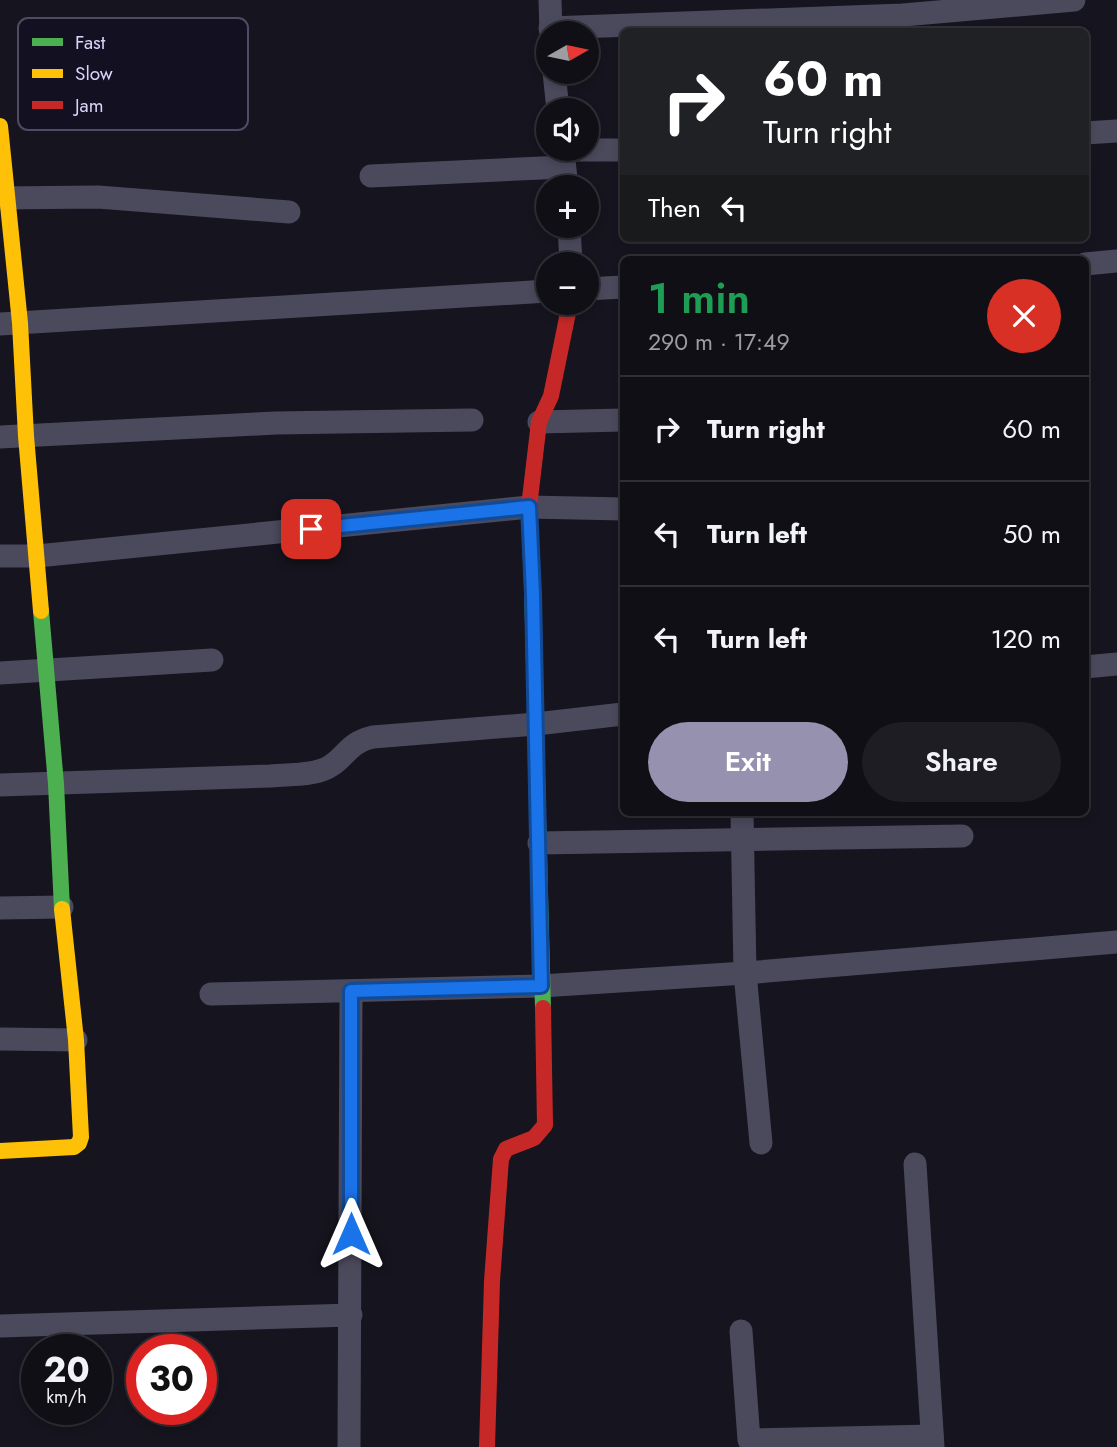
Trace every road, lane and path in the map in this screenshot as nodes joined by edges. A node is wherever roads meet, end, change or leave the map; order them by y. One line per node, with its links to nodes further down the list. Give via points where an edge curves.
1 (550, 0): 4 (street)
2 (1074, 0): 3 (street)
3 (903, 16): 6 (street)
4 (550, 21)
5 (620, 28): 7 (street)
6 (621, 28)
7 (599, 29)
8 (0, 126): 14 (street)
9 (1117, 131): 10 (street)
10 (1089, 133)
11 (620, 151): 12 (street)
12 (564, 163): 13 (street)
13 (371, 176)
14 (3, 198): 15 (street, via 98,197); 22 (street)
15 (289, 212)
16 (1117, 261): 17 (street)
17 (1089, 264)
18 (620, 287): 19 (street)
19 (599, 288)
20 (536, 292): 22 (street)
21 (568, 315): 25 (street, via 551,396)
22 (10, 323): 26 (street)
23 (472, 420): 26 (street, via 276,422)
24 (620, 420): 25 (street)
25 (539, 422): 28 (street)
26 (26, 436): 27 (street); 31 (street)
27 (0, 438)
28 (529, 507): 29 (street); 31 (street); 38 (street)
29 (620, 509)
30 (0, 556): 31 (street)
31 (37, 556): 35 (street)
32 (212, 660): 35 (street)
33 (1117, 664): 34 (street)
34 (1089, 667)
35 (47, 670): 36 (street); 39 (street)
36 (0, 673)
37 (620, 714): 38 (street)
38 (536, 724): 39 (street, via 373,737 350,746 327,768 312,772); 44 (street)
39 (56, 783): 40 (street); 45 (street)
40 (0, 785)
41 (742, 816): 43 (street)
42 (962, 836): 43 (street)
43 (742, 838): 44 (street); 48 (street)
44 (539, 842): 49 (street)
45 (62, 907): 46 (street); 53 (street)
46 (0, 908)
47 (1117, 942): 48 (street)
48 (745, 973): 49 (street); 54 (street)
49 (541, 986): 50 (street); 62 (street, via 545,1125 534,1138 506,1149 501,1159)
50 (351, 991): 51 (street); 57 (street)
51 (211, 994)
52 (0, 1039): 53 (street)
53 (76, 1040): 55 (street, via 79,1143)
54 (761, 1143)
55 (0, 1151)
56 (915, 1164): 60 (street)
57 (351, 1315): 58 (street); 61 (street)
58 (0, 1326)
59 (741, 1331): 60 (street, via 748,1440)
60 (933, 1442)
61 (349, 1447)
62 (487, 1447)

